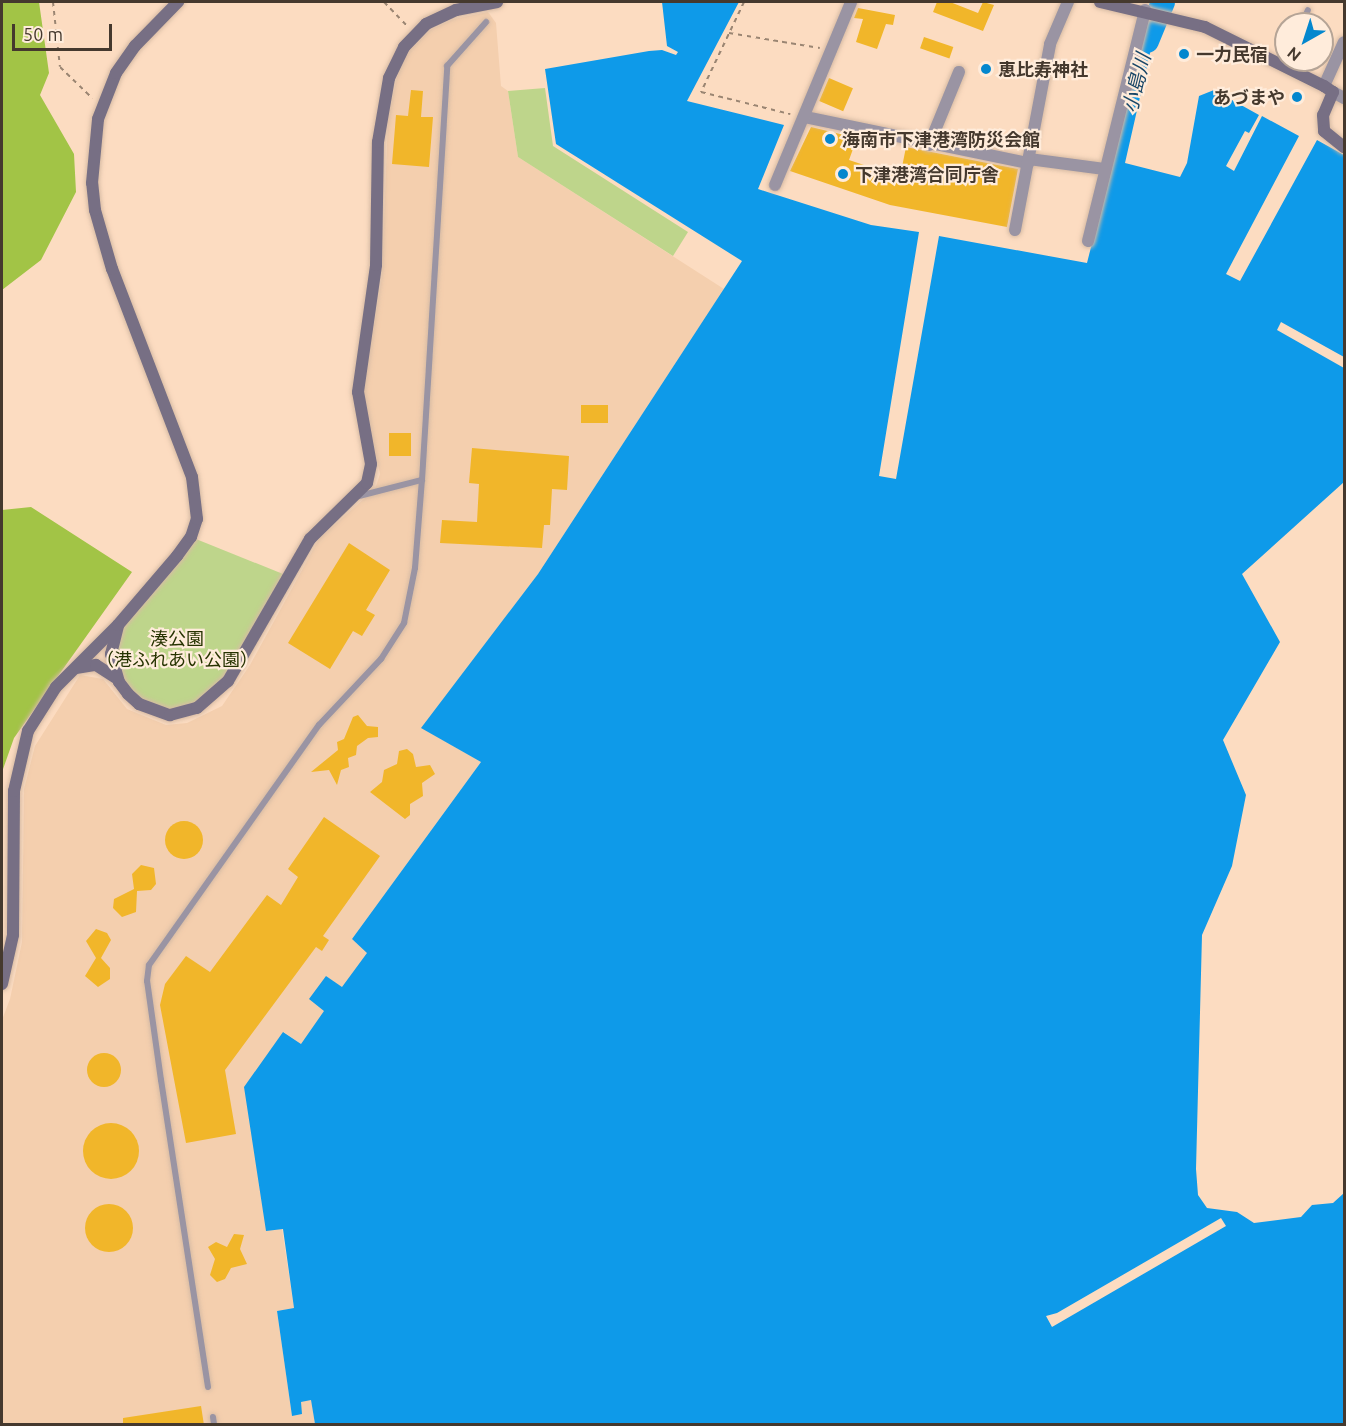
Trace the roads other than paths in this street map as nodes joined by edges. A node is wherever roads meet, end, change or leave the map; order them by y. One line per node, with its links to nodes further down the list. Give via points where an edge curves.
1 (178, 2): 25 (street, via 135,46 116,74 102,106 92,149 95,210 112,268 185,454 197,499 197,519 191,537)
2 (497, 2): 6 (street)
3 (851, 2): 15 (street)
4 (1068, 2): 18 (street, via 1050,44)
5 (1100, 2): 7 (street)
6 (460, 5): 24 (street, via 438,16 415,35 389,78 378,142 376,265 358,392 371,474)
7 (1147, 10): 10 (street, via 1220,34); 19 (street)
8 (486, 22): 23 (lane, via 447,66)
9 (1344, 42): 13 (street)
10 (1274, 58)
11 (958, 72): 16 (street)
12 (1300, 72): 13 (street)
13 (1328, 89): 14 (street); 17 (street, via 1322,123 1330,139)
14 (1344, 98)
15 (805, 117): 16 (street); 20 (street)
16 (929, 145): 18 (street)
17 (1344, 147)
18 (1028, 161): 19 (street); 21 (street)
19 (1104, 169): 22 (street)
20 (775, 185)
21 (1016, 230)
22 (1088, 241)
23 (422, 480): 24 (lane); 29 (lane, via 410,607 397,638 319,725 149,965 147,981)
24 (353, 497): 27 (street, via 323,522 310,539 228,681 208,702 170,715 139,704)
25 (118, 625): 26 (street); 27 (street, via 111,654)
26 (70, 673): 27 (street, via 81,664 96,665); 28 (street, via 37,713 16,774 13,935)
27 (119, 682)
28 (2, 984)
29 (208, 1387)
30 (213, 1417): 31 (lane)
31 (214, 1425)

